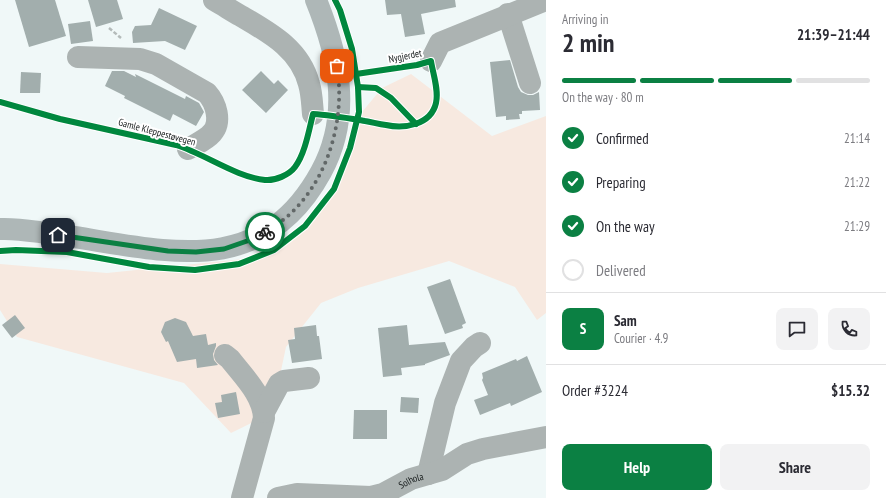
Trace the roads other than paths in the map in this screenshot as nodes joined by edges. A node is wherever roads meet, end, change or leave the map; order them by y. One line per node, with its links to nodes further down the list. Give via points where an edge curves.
1 (214, 0): 8 (street, via 266,30 296,56 309,83)
2 (316, 0): 10 (main road, via 334,52 339,80 335,136 326,162 313,186 296,208 275,227 250,240 224,249 196,252 168,251)
3 (546, 0): 4 (street, Nygjerdet)
4 (508, 14): 6 (street, Nygjerdet, via 440,43); 7 (street)
5 (78, 57): 9 (street, Gamle Kleppestøvegen, via 140,59 156,64 207,93 217,113 216,127 207,138)
6 (431, 61)
7 (530, 83)
8 (313, 114)
9 (188, 149)
10 (0, 229)
11 (480, 343): 16 (street, Solhola, via 461,362 445,403)
12 (225, 355): 14 (street, via 256,392)
13 (309, 378): 14 (street, via 279,384)
14 (264, 412): 17 (street)
15 (544, 434): 16 (street, Solhola, via 467,454 442,470)
16 (428, 474): 18 (street, Solhola, via 371,497 297,494)
17 (242, 498)
18 (278, 498)

